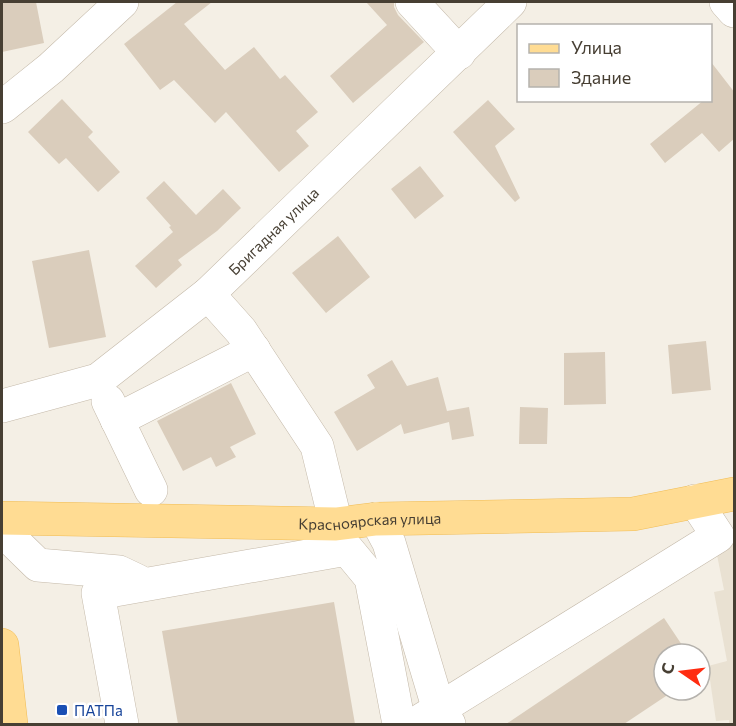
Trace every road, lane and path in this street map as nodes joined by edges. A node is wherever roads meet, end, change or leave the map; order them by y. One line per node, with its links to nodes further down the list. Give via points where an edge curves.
1 (122, 2): 7 (street)
2 (412, 2): 6 (street)
3 (510, 2): 6 (street, Бригадная улица)
4 (726, 2): 5 (street)
5 (735, 11)
6 (459, 53): 8 (street, Бригадная улица)
7 (2, 107)
8 (208, 294): 9 (street); 10 (street, Бригадная улица)
9 (254, 350): 12 (street); 19 (street, via 317,446)
10 (98, 380): 11 (street, Бригадная улица); 12 (street)
11 (2, 406)
12 (117, 420): 13 (street)
13 (151, 490)
14 (735, 494): 15 (main road, Красноярская улица)
15 (695, 501): 18 (main road, Красноярская улица, via 633,514); 23 (street, via 718,536)
16 (2, 518): 19 (main road, Красноярская улица)
17 (2, 530): 20 (street, via 38,565 119,572)
18 (383, 531): 19 (main road, Красноярская улица); 23 (street)
19 (341, 536): 20 (street); 25 (street, via 371,578)
20 (145, 585): 24 (street, via 98,593)
21 (2, 645): 22 (main road)
22 (7, 706)
23 (434, 720)
24 (122, 724)
25 (399, 724)

